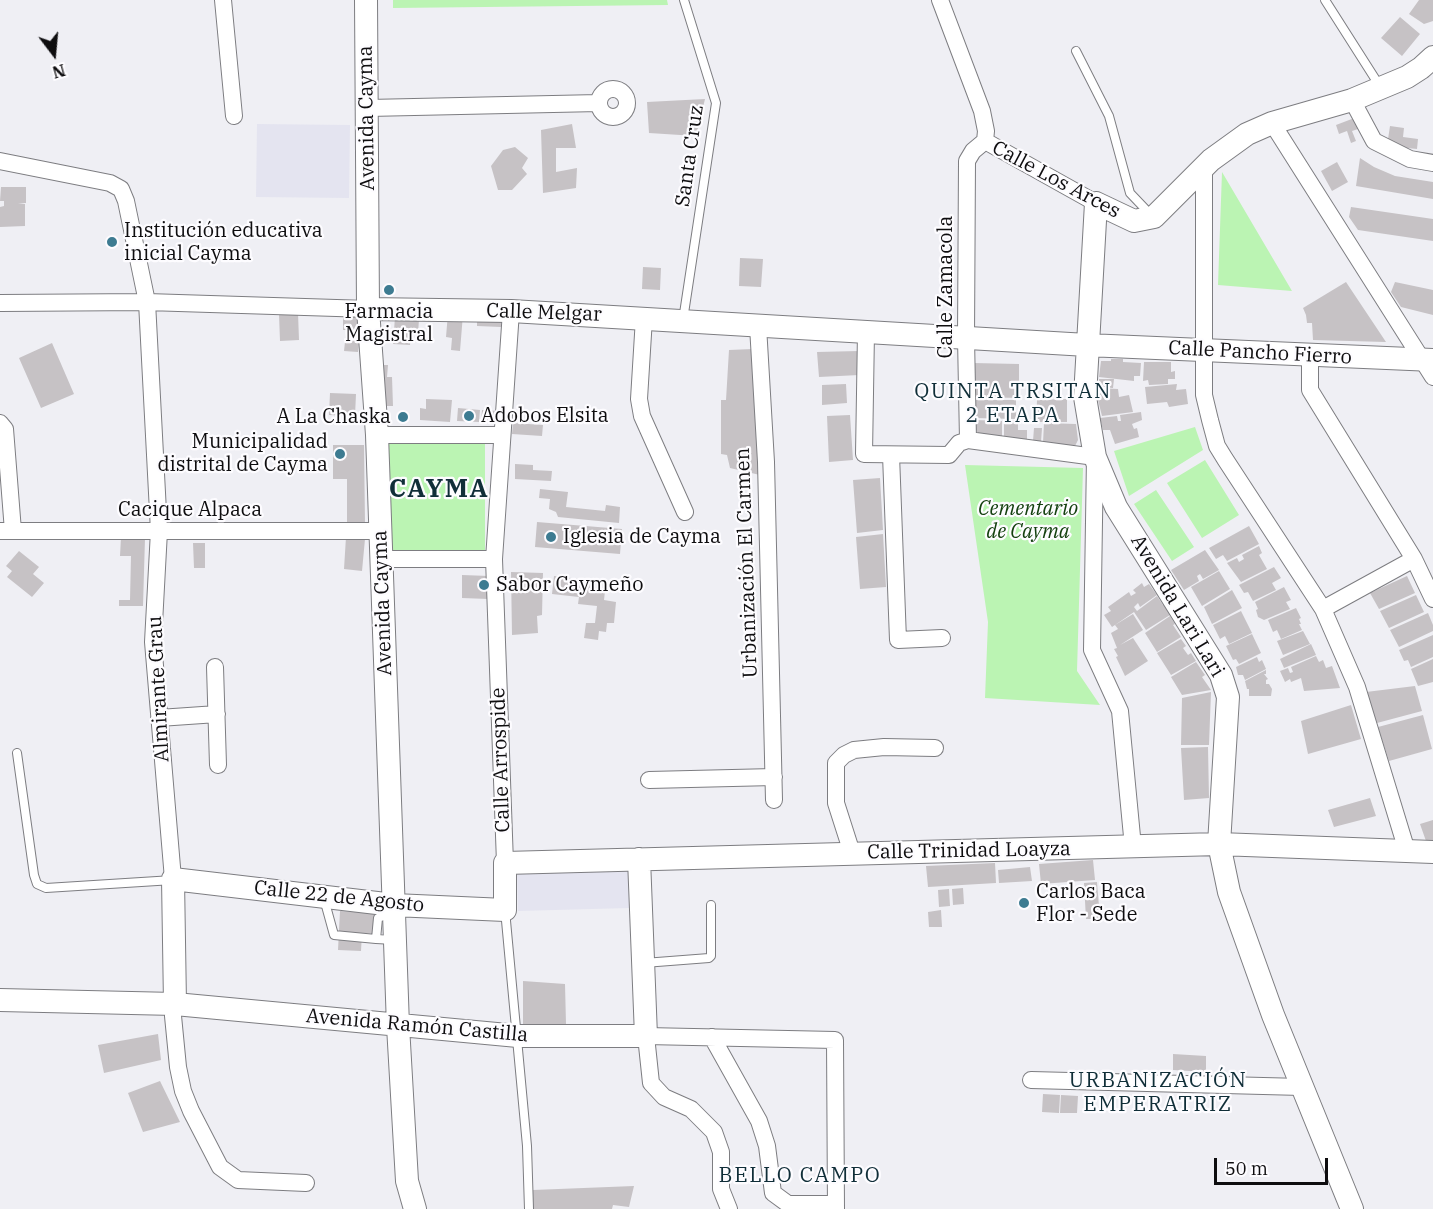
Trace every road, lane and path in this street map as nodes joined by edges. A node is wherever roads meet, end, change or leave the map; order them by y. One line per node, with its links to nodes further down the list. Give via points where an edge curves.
1 (223, 0): 12 (street)
2 (366, 0): 11 (street, Avenida Cayma)
3 (684, 0): 25 (lane, Santa Cruz, via 716,103)
4 (940, 0): 14 (street, via 982,111)
5 (1325, 0): 8 (lane)
6 (1076, 51): 19 (lane, via 1109,116 1130,193)
7 (1433, 57): 8 (street, via 1407,77)
8 (1381, 88): 9 (street)
9 (1352, 100): 13 (street); 16 (street, via 1374,141 1410,159)
10 (599, 103): 11 (street)
11 (368, 108): 22 (street, Avenida Cayma)
12 (234, 116)
13 (1272, 123): 17 (street, via 1226,147); 32 (street)
14 (985, 141): 18 (street, Calle Los Arces); 28 (street, Calle Zamacola, via 967,160)
15 (0, 161): 20 (street, Almirante Grau, via 110,183 121,189)
16 (1433, 163)
17 (1204, 167): 19 (street); 30 (street)
18 (1096, 203): 19 (street, Calle Los Arces, via 1134,221); 29 (street, Avenida Lari Lari)
19 (1154, 217)
20 (147, 302): 21 (street, Calle Melgar); 22 (street, Calle Melgar); 42 (street, Almirante Grau)
21 (0, 303)
22 (368, 309): 23 (street, Calle Melgar); 34 (street, Avenida Cayma)
23 (511, 311): 24 (street, Calle Melgar); 35 (street, Calle Arrospide)
24 (644, 318): 25 (street, Calle Melgar); 40 (street, via 639,399 642,416)
25 (683, 320): 26 (street, Calle Melgar)
26 (758, 326): 27 (street, Calle Melgar); 56 (street, Urbanización El Carmen, via 766,462)
27 (866, 332): 28 (street, Calle Melgar); 37 (street, via 864,454)
28 (966, 338): 29 (street, Calle Melgar); 36 (street, Calle Zamacola)
29 (1087, 345): 30 (street, Calle Pancho Fierro); 38 (street, Avenida Lari Lari, via 1085,397)
30 (1205, 350): 31 (street, Calle Pancho Fierro); 48 (street, via 1204,395 1217,446)
31 (1310, 355): 32 (street, Calle Pancho Fierro); 46 (street, via 1310,390)
32 (1429, 366)
33 (0, 423): 41 (street, via 5,429)
34 (377, 435): 35 (street); 43 (street, Avenida Cayma)
35 (502, 435): 44 (street, Calle Arrospide)
36 (968, 440): 37 (street, via 959,443 949,455); 38 (street)
37 (891, 455): 49 (street, via 898,640)
38 (1095, 457): 39 (street, Avenida Lari Lari)
39 (1104, 500): 59 (street, Avenida Lari Lari, via 1221,675 1228,697); 60 (street, via 1092,650 1120,711)
40 (684, 512)
41 (6, 531): 42 (street, Cacique Alpaca)
42 (159, 531): 43 (street, Cacique Alpaca); 52 (street, Almirante Grau, via 153,642)
43 (380, 531): 45 (street, Avenida Cayma)
44 (494, 558): 45 (street); 65 (street, Calle Arrospide)
45 (381, 559): 69 (street, Avenida Cayma)
46 (1414, 559): 47 (street); 48 (street)
47 (1433, 599)
48 (1323, 609): 61 (street, via 1357,687)
49 (942, 638)
50 (215, 667): 51 (street)
51 (216, 714): 52 (street); 55 (street)
52 (159, 718): 66 (street, Almirante Grau)
53 (935, 748): 63 (street, via 854,750 836,763 836,803)
54 (17, 753): 66 (lane, via 37,884 46,888)
55 (218, 765)
56 (774, 777): 57 (street); 58 (street, Urbanización El Carmen)
57 (649, 780)
58 (774, 800)
59 (1219, 844): 60 (street, Calle Trinidad Loayza); 61 (street, Calle Trinidad Loayza); 80 (street, Avenida Lari Lari, via 1229,892)
60 (1133, 847): 63 (street, Calle Trinidad Loayza)
61 (1407, 852): 62 (street, Calle Trinidad Loayza)
62 (1433, 852)
63 (852, 853): 64 (street, Calle Trinidad Loayza)
64 (639, 859): 65 (street, Calle Trinidad Loayza); 72 (street)
65 (505, 863): 70 (street, Calle Arrospide)
66 (173, 879): 67 (street, Calle 22 de Agosto); 74 (street, Almirante Grau)
67 (323, 901): 69 (street, Calle 22 de Agosto); 71 (lane, via 334,935)
68 (711, 905): 72 (lane, via 709,958)
69 (383, 910): 70 (street, Calle 22 de Agosto); 71 (street, Avenida Cayma)
70 (505, 910): 76 (lane, Calle Arrospide)
71 (386, 939): 75 (street, Avenida Cayma)
72 (643, 963): 77 (street)
73 (0, 1000): 74 (street, Avenida Ramón Castilla)
74 (175, 1004): 75 (street, Avenida Ramón Castilla); 81 (street, via 173,1017 183,1091 220,1167 238,1180)
75 (398, 1026): 76 (street, Avenida Ramón Castilla); 83 (street, Avenida Cayma, via 406,1181)
76 (518, 1036): 77 (street, Avenida Ramón Castilla); 84 (lane, Calle Arrospide)
77 (646, 1036): 78 (street, Avenida Ramón Castilla); 85 (street, via 651,1083 664,1097 691,1109 714,1132 722,1152 721,1189)
78 (712, 1037): 82 (street, via 759,1121 767,1146 773,1193 788,1204); 82 (street, Avenida Ramón Castilla, via 835,1040)
79 (1031, 1080): 80 (street)
80 (1302, 1087): 86 (street, Avenida Lari Lari)
81 (306, 1183)
82 (836, 1207)
83 (415, 1209)
84 (529, 1209)
85 (729, 1209)
86 (1352, 1209)

